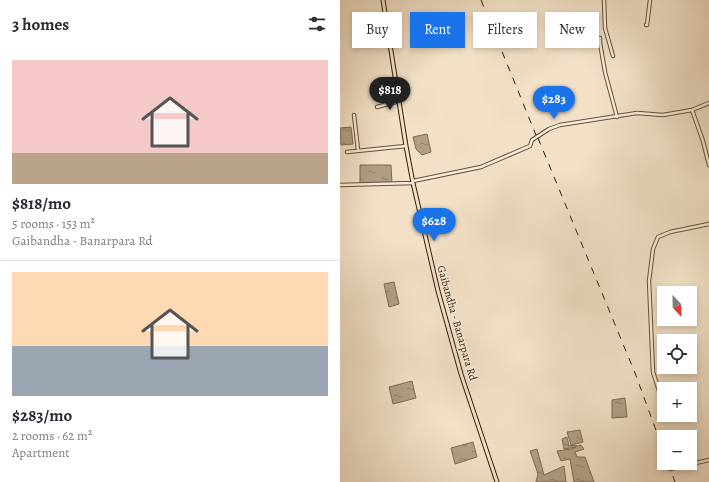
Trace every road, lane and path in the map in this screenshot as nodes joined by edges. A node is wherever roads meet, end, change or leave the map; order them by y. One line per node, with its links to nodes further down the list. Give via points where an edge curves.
1 (383, 0): 7 (main road, Gaibandha - Banarpara Rd)
2 (604, 0): 6 (street, via 605,28)
3 (650, 0): 4 (street)
4 (646, 25)
5 (600, 38): 12 (street, via 605,72)
6 (613, 56)
7 (399, 101): 9 (street); 13 (main road, Gaibandha - Banarpara Rd)
8 (709, 103): 10 (street)
9 (377, 107)
10 (692, 110): 12 (street); 16 (street)
11 (354, 115): 14 (street)
12 (617, 116): 17 (street, via 560,125 532,140 530,146 481,167)
13 (406, 146): 14 (street); 17 (main road, Gaibandha - Banarpara Rd)
14 (358, 150): 15 (street)
15 (347, 152)
16 (709, 165)
17 (413, 182): 18 (street); 21 (main road, Gaibandha - Banarpara Rd, via 454,355)
18 (340, 185)
19 (709, 224): 20 (street, via 658,237 653,249 649,281 653,372)
20 (657, 384)
21 (478, 428): 22 (street); 25 (main road, Gaibandha - Banarpara Rd)
22 (474, 429)
23 (709, 460): 24 (street)
24 (697, 463)
25 (497, 482)

